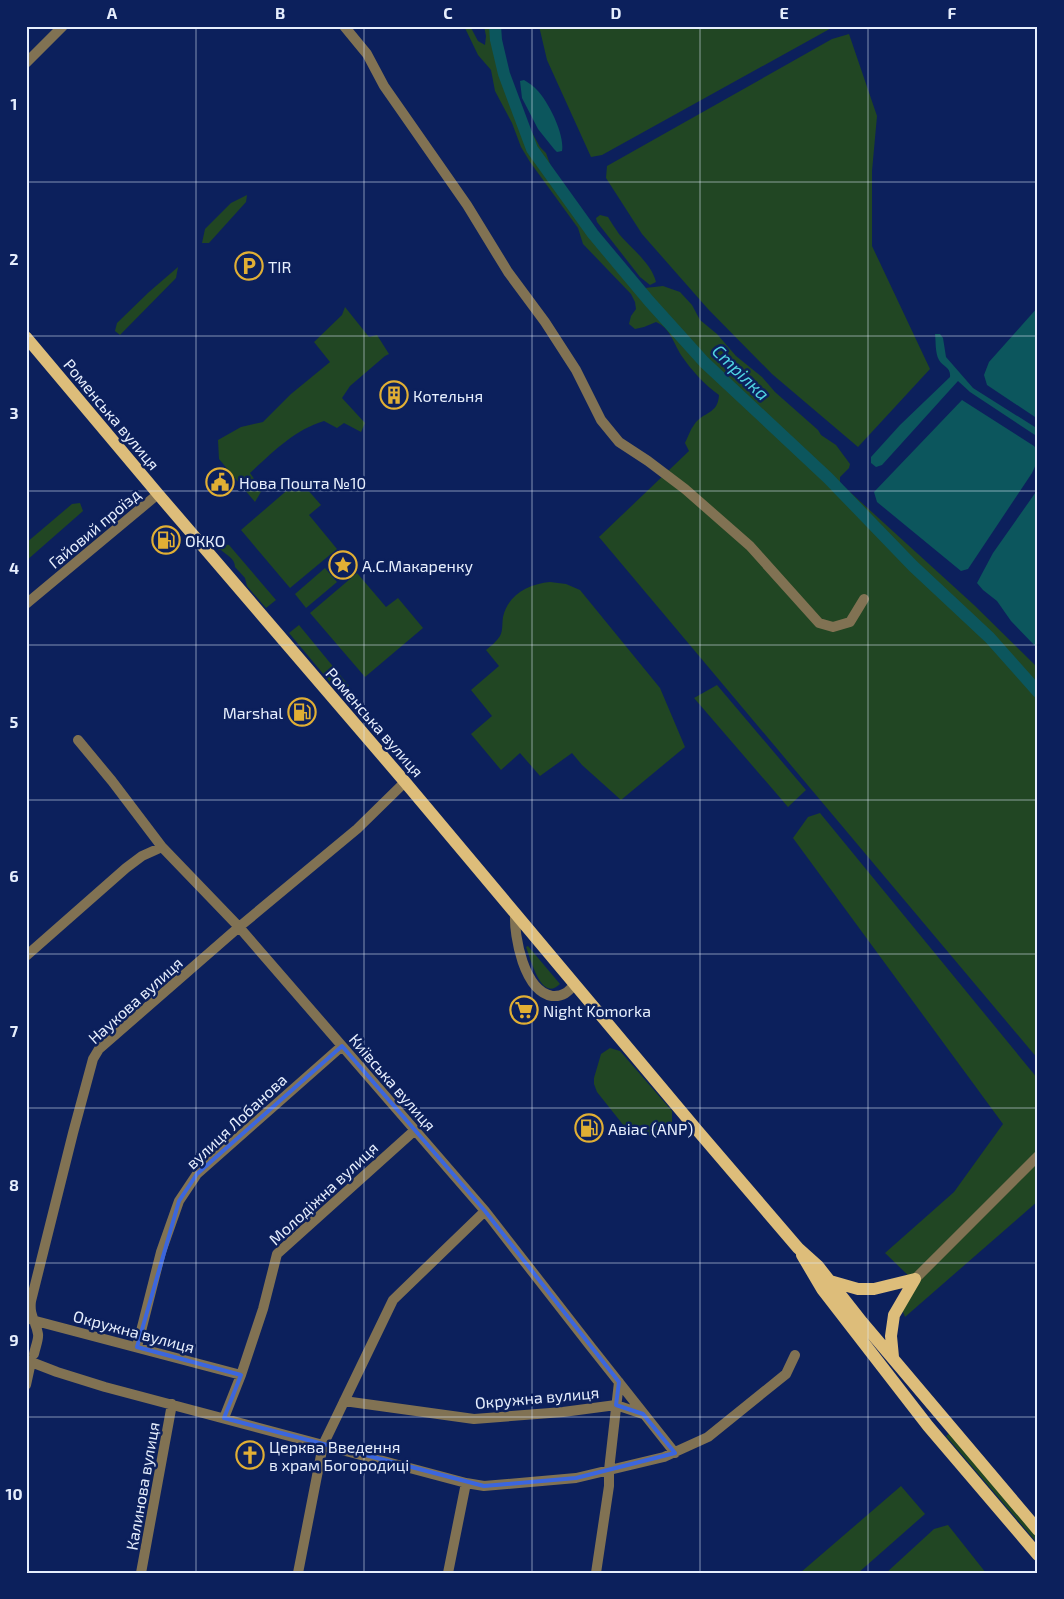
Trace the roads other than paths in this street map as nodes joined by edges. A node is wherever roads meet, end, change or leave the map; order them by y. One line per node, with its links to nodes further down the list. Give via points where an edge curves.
1 (63, 26): 3 (street)
2 (347, 27): 6 (street, via 467,205 508,272 545,322 571,362 601,420 619,442 685,489 750,546 819,622 833,627 850,622)
3 (26, 63)
4 (26, 337): 5 (main road, Роменська вулиця)
5 (158, 494): 7 (street, Гайовий проїзд); 9 (main road, Роменська вулиця)
6 (864, 599)
7 (26, 604)
8 (78, 740): 10 (street, Київська вулиця)
9 (405, 782): 11 (main road, Роменська вулиця); 12 (street, Наукова вулиця, via 357,829)
10 (162, 847): 12 (street, Київська вулиця); 13 (street, via 126,868)
11 (516, 914): 14 (main road, Роменська вулиця); 14 (street, via 515,928 521,955 539,991 557,996 566,994)
12 (239, 928): 15 (street, Київська вулиця); 23 (street, Наукова вулиця, via 108,1040 93,1059 31,1301)
13 (26, 956)
14 (575, 984): 19 (main road, Роменська вулиця)
15 (342, 1046): 16 (street, Київська вулиця); 24 (street, вулиця Лобанова, via 197,1174 179,1201 161,1252)
16 (415, 1130): 18 (street, Київська вулиця); 28 (street, Молодіжна вулиця, via 277,1254)
17 (1038, 1156): 20 (street)
18 (486, 1211): 29 (street, Київська вулиця); 31 (street, via 393,1300)
19 (798, 1248): 21 (main road); 41 (main road, via 822,1289 916,1411)
20 (915, 1279): 21 (main road, via 874,1289 858,1289); 26 (main road, via 894,1315 891,1336)
21 (830, 1281): 26 (main road)
22 (26, 1309): 23 (street)
23 (32, 1320): 24 (street, Окружна вулиця); 27 (street, via 38,1334)
24 (136, 1347): 28 (street, Окружна вулиця)
25 (795, 1355): 37 (street, via 786,1374 708,1437)
26 (893, 1358): 40 (main road)
27 (30, 1359): 30 (street); 32 (street, via 105,1387)
28 (241, 1375): 35 (street, Молодіжна вулиця)
29 (619, 1382): 33 (street); 34 (street, Київська вулиця)
30 (26, 1385)
31 (344, 1401): 33 (street, Окружна вулиця, via 474,1419); 36 (street)
32 (172, 1404): 35 (street); 42 (street, Калинова вулиця)
33 (616, 1405): 34 (street, Окружна вулиця); 38 (street)
34 (643, 1414): 37 (street, Київська вулиця)
35 (224, 1418): 36 (street)
36 (323, 1445): 39 (street); 43 (street)
37 (675, 1452): 38 (street)
38 (609, 1470): 39 (street, via 576,1478 484,1486); 45 (street)
39 (466, 1483): 44 (street)
40 (1038, 1530)
41 (1038, 1555)
42 (141, 1573)
43 (298, 1573)
44 (448, 1573)
45 (596, 1573)

